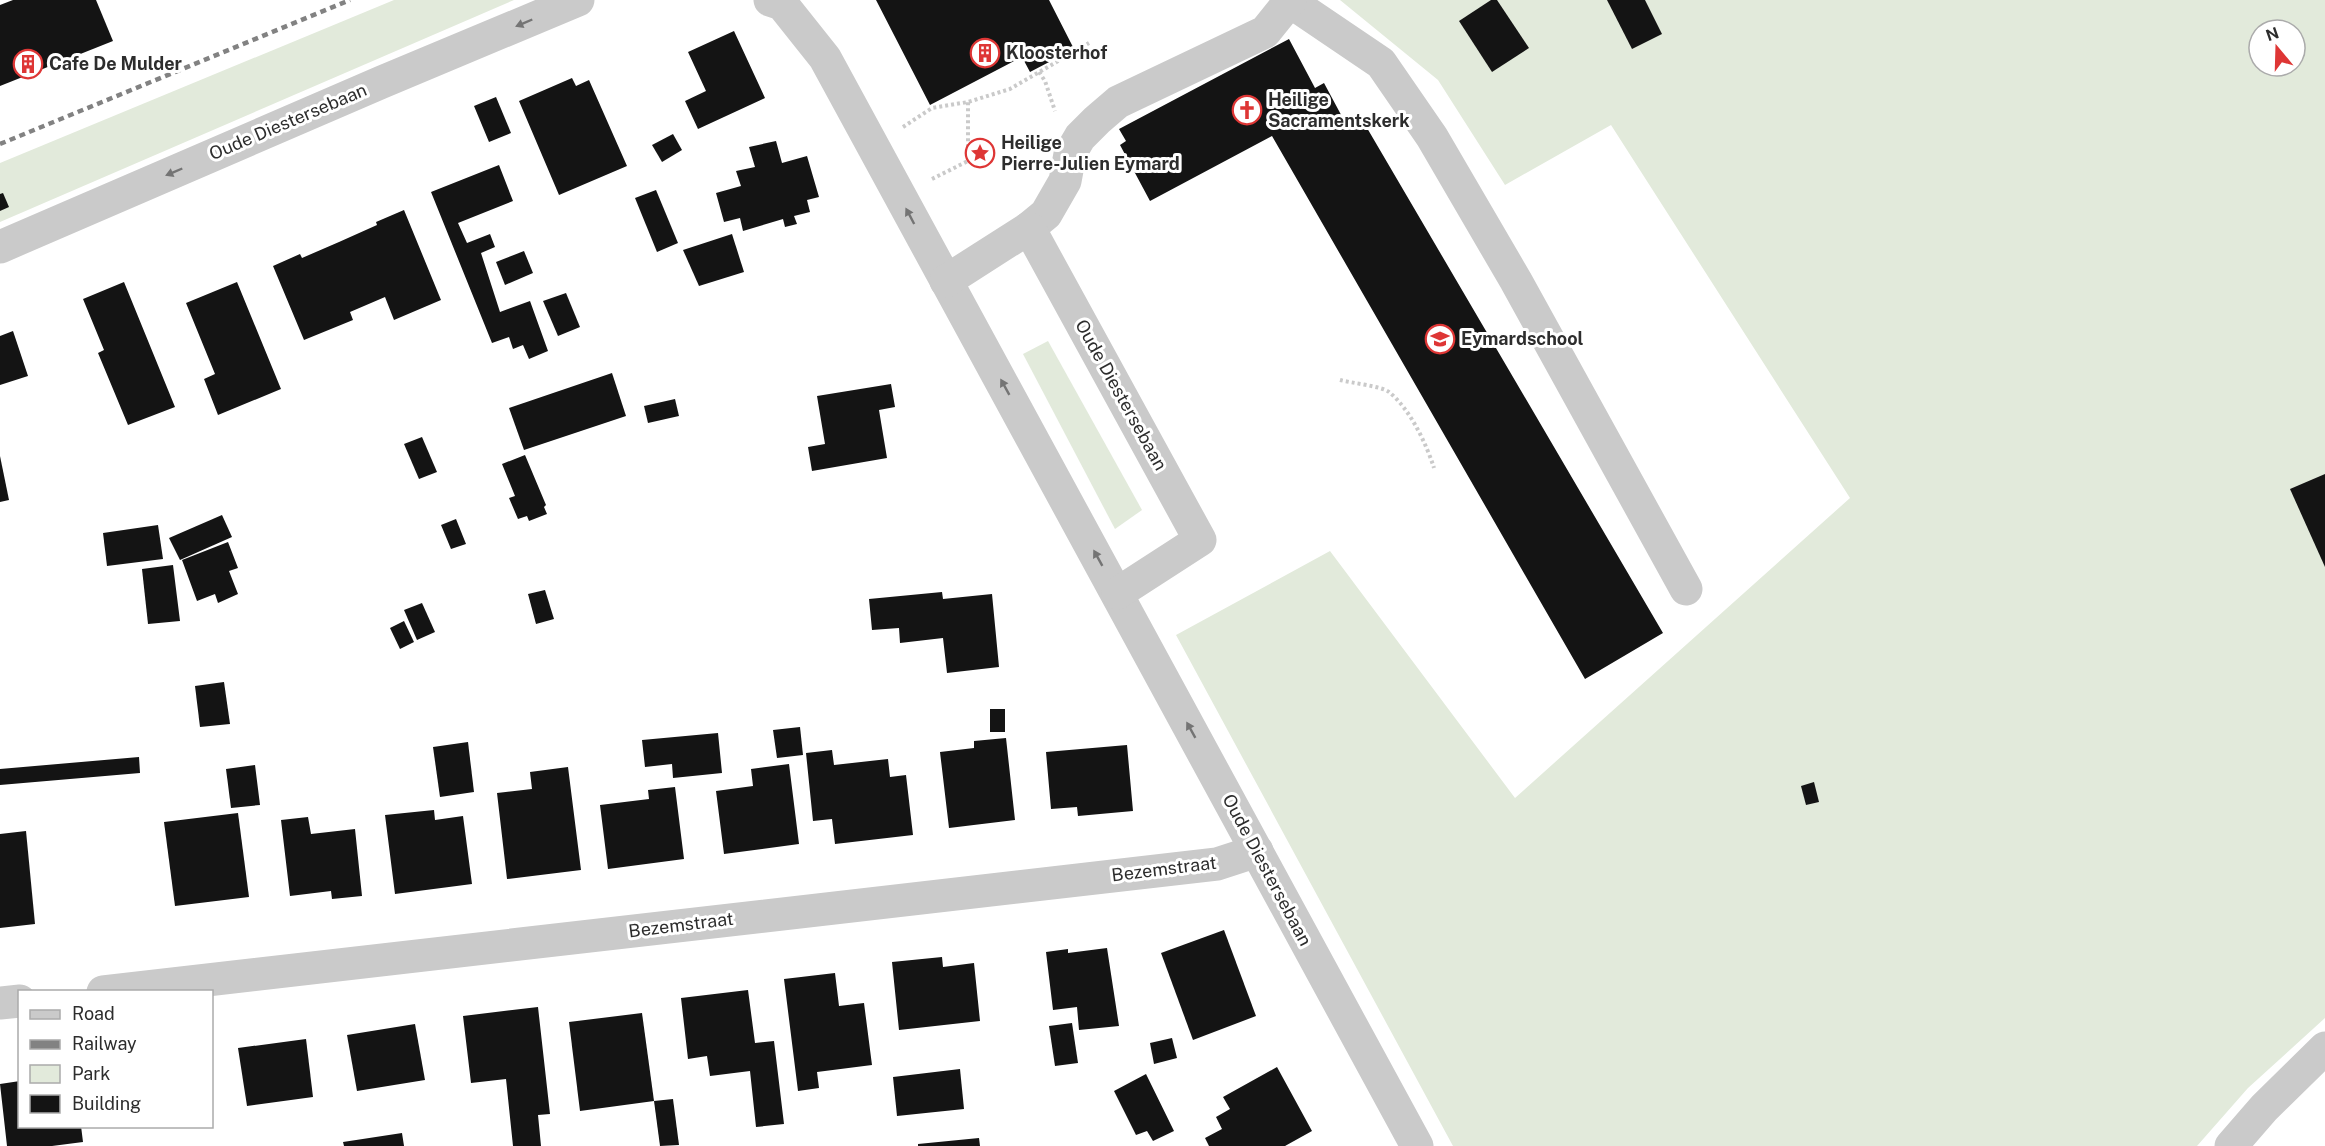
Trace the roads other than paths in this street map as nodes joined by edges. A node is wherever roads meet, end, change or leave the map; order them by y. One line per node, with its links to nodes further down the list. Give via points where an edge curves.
1 (578, 0): 5 (street, Oude Diestersebaan, one-way to 5)
2 (1289, 0): 4 (street, via 1265,32 1118,102 1097,120 1070,154 1065,181 1046,214); 7 (street, via 1381,63 1432,137)
3 (779, 1): 6 (street, Oude Diestersebaan, one-way to 3, via 825,58)
4 (1029, 228): 6 (street); 8 (street, Oude Diestersebaan, via 1200,540)
5 (0, 247)
6 (946, 281): 8 (street, Oude Diestersebaan, one-way to 6)
7 (1686, 589)
8 (1118, 593): 9 (street, Oude Diestersebaan, one-way to 8)
9 (1257, 851): 10 (street, Bezemstraat, via 1217,864); 14 (street, Oude Diestersebaan)
10 (121, 990)
11 (18, 1001): 12 (street)
12 (0, 1003)
13 (2325, 1048): 15 (street)
14 (1417, 1146)
15 (2230, 1146)

